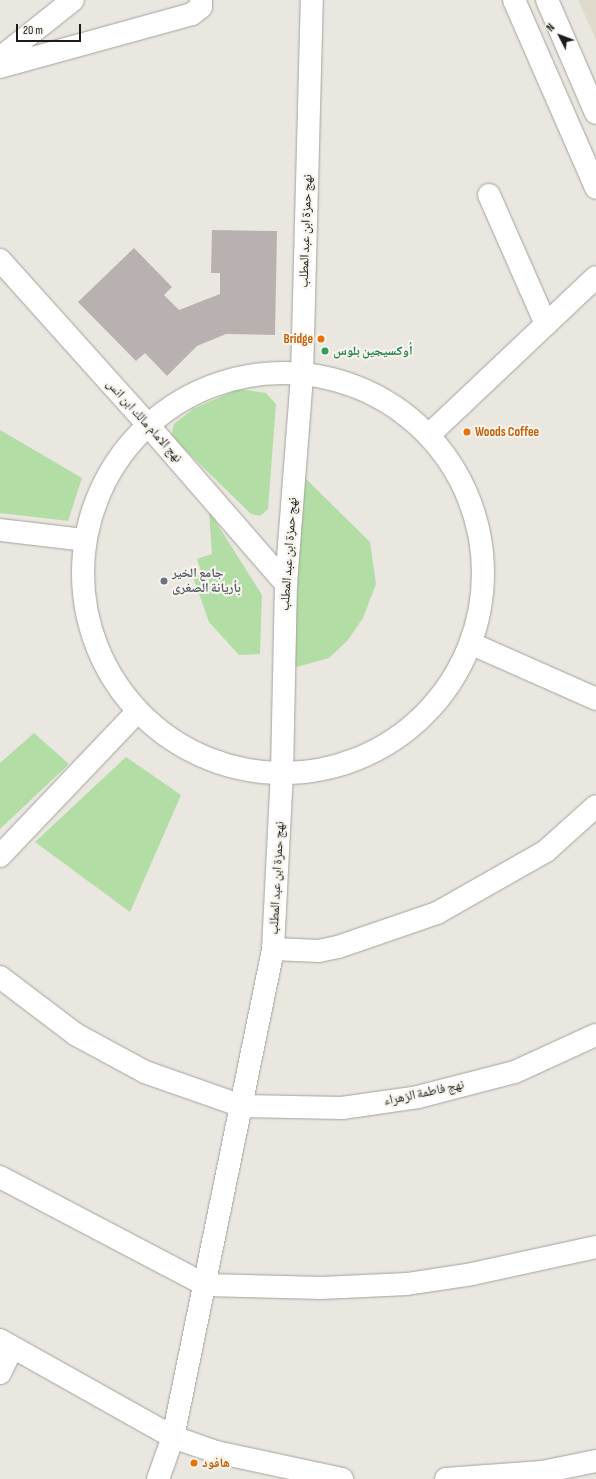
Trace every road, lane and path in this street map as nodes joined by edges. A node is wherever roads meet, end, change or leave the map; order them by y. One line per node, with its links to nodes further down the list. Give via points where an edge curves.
1 (73, 0): 6 (street)
2 (201, 0): 7 (street, via 201,7 192,14)
3 (312, 0): 14 (street, نهج حمزة ابن عبد المطلب)
4 (514, 0): 9 (street)
5 (547, 0): 8 (street)
6 (0, 58)
7 (0, 67)
8 (596, 113)
9 (596, 188)
10 (489, 195): 13 (street)
11 (0, 260): 15 (street, نهج الامام مالك ابن انس)
12 (596, 278): 13 (street)
13 (546, 324): 16 (street)
14 (302, 375): 15 (street, via 252,374 202,390); 16 (street, via 327,377 376,394); 19 (street, نهج حمزة ابن عبد المطلب)
15 (148, 425): 18 (street, via 110,473); 19 (street, نهج الامام مالك ابن انس)
16 (430, 434): 20 (street, via 455,467 478,518 484,589)
17 (0, 530): 18 (street)
18 (85, 540): 22 (street, via 82,577 89,625 105,667)
19 (286, 584): 23 (street, نهج حمزة ابن عبد المطلب)
20 (472, 644): 21 (street); 23 (street, via 438,702 410,729 371,754 313,772)
21 (596, 699)
22 (137, 712): 23 (street, via 166,737 209,760); 25 (street)
23 (282, 773): 26 (street, نهج حمزة ابن عبد المطلب)
24 (596, 806): 26 (street, via 546,851 437,913 338,947 319,951)
25 (0, 856)
26 (273, 949): 29 (street, نهج حمزة ابن عبد المطلب)
27 (0, 977): 29 (street, نهج فاطمة الزهراء, via 75,1034 145,1072)
28 (596, 1035): 29 (street, نهج فاطمة الزهراء, via 515,1072 418,1097 342,1108)
29 (242, 1106): 32 (street, نهج حمزة ابن عبد المطلب)
30 (0, 1177): 32 (street)
31 (596, 1246): 32 (street, via 472,1274 407,1284 321,1288)
32 (206, 1285): 35 (street, نهج حمزة ابن عبد المطلب)
33 (6, 1344): 34 (street); 35 (street)
34 (0, 1373)
35 (173, 1437): 38 (street, نهج حمزة ابن عبد المطلب); 39 (street, via 216,1452)
36 (596, 1461): 37 (street)
37 (541, 1475): 40 (street)
38 (158, 1479)
39 (342, 1479)
40 (446, 1479)

